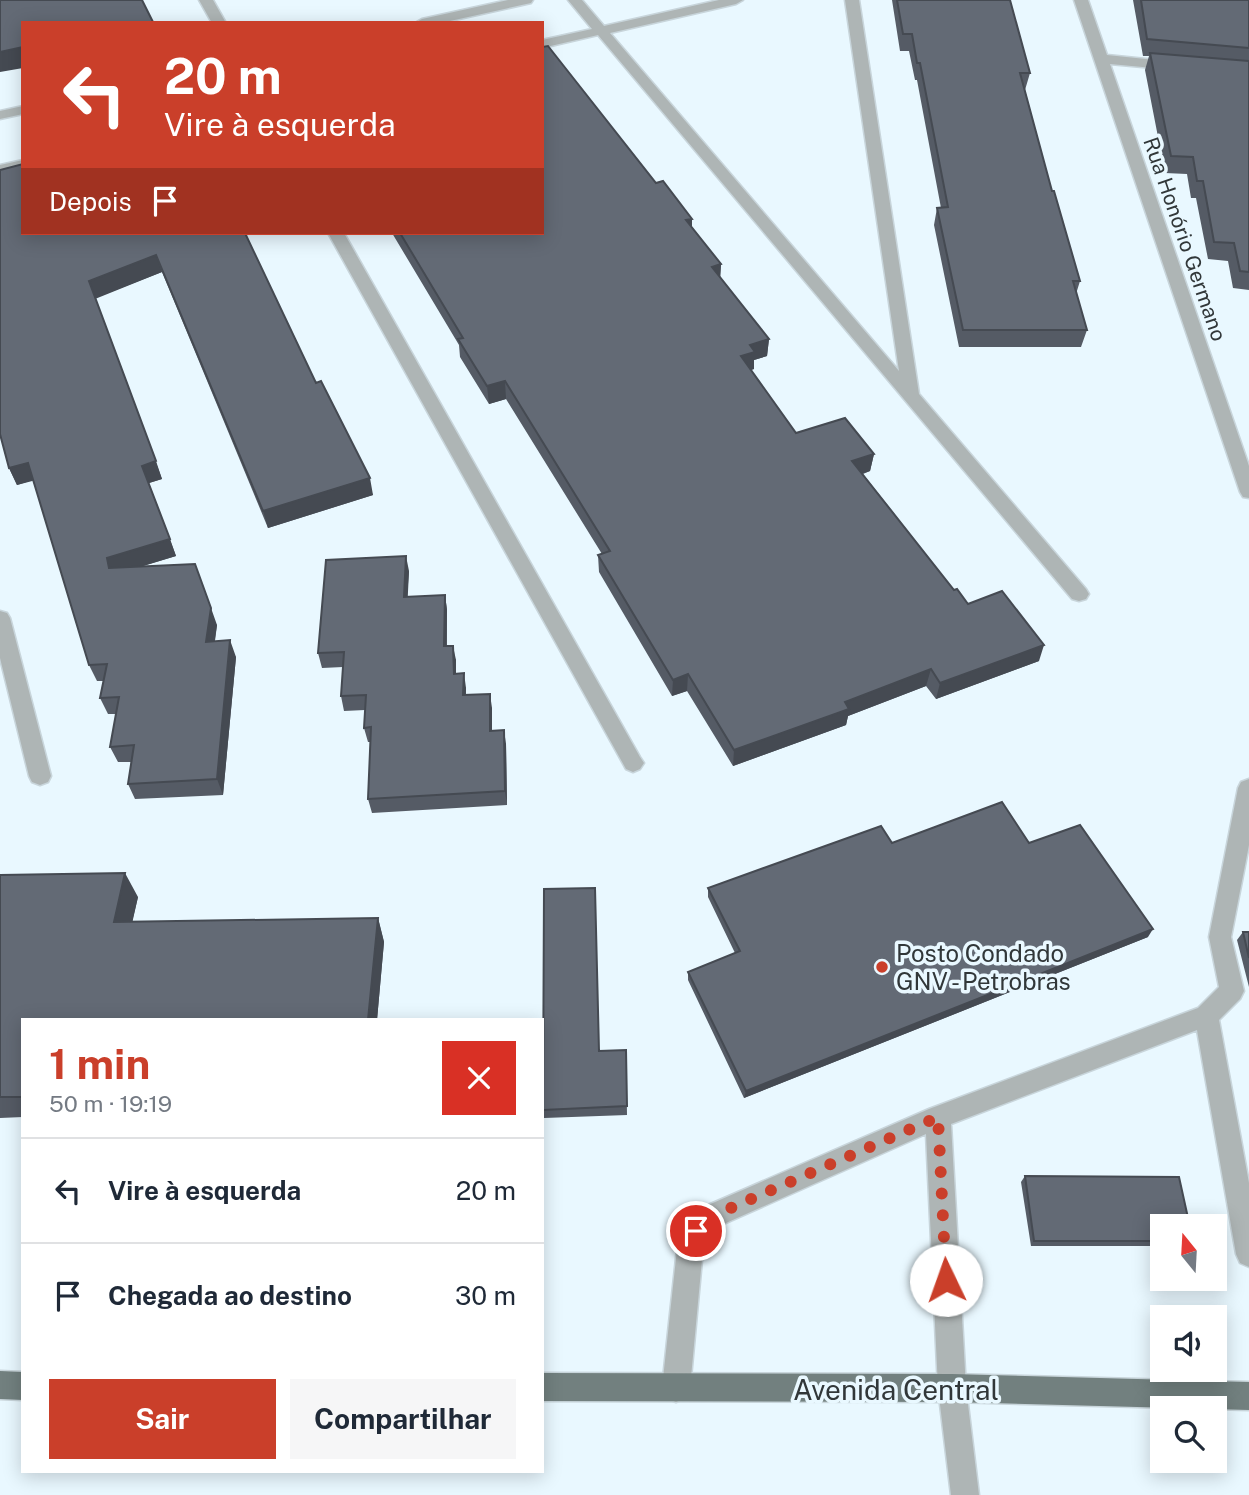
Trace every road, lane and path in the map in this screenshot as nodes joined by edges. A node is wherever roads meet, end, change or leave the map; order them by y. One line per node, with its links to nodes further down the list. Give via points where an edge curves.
1 (206, 0): 9 (street)
2 (527, 0): 10 (street)
3 (575, 0): 11 (street)
4 (671, 0): 8 (street)
5 (736, 0): 8 (street)
6 (852, 0): 20 (street)
7 (1081, 0): 13 (street, Rua Honório Germano)
8 (683, 12): 11 (street)
9 (218, 21)
10 (431, 21)
11 (601, 31): 12 (street); 20 (street)
12 (544, 44)
13 (1101, 59): 14 (street); 21 (street, Rua Honório Germano)
14 (1195, 67)
15 (21, 110): 16 (street)
16 (0, 114)
17 (21, 164): 18 (street)
18 (0, 169)
19 (337, 235): 24 (street)
20 (911, 394): 22 (street)
21 (1249, 492)
22 (1079, 594)
23 (0, 618): 25 (street)
24 (633, 763)
25 (40, 776)
26 (1249, 788): 27 (street, via 1220,937 1232,991)
27 (1206, 1016): 28 (street); 29 (street)
28 (938, 1117): 33 (street, via 708,1218 696,1231 690,1249); 34 (street)
29 (1249, 1254)
30 (0, 1385): 31 (main road)
31 (21, 1385)
32 (544, 1387): 33 (main road, Avenida Central)
33 (676, 1388): 34 (main road, Avenida Central)
34 (951, 1388): 35 (main road, Avenida Central); 36 (street)
35 (1249, 1396)
36 (965, 1495)

